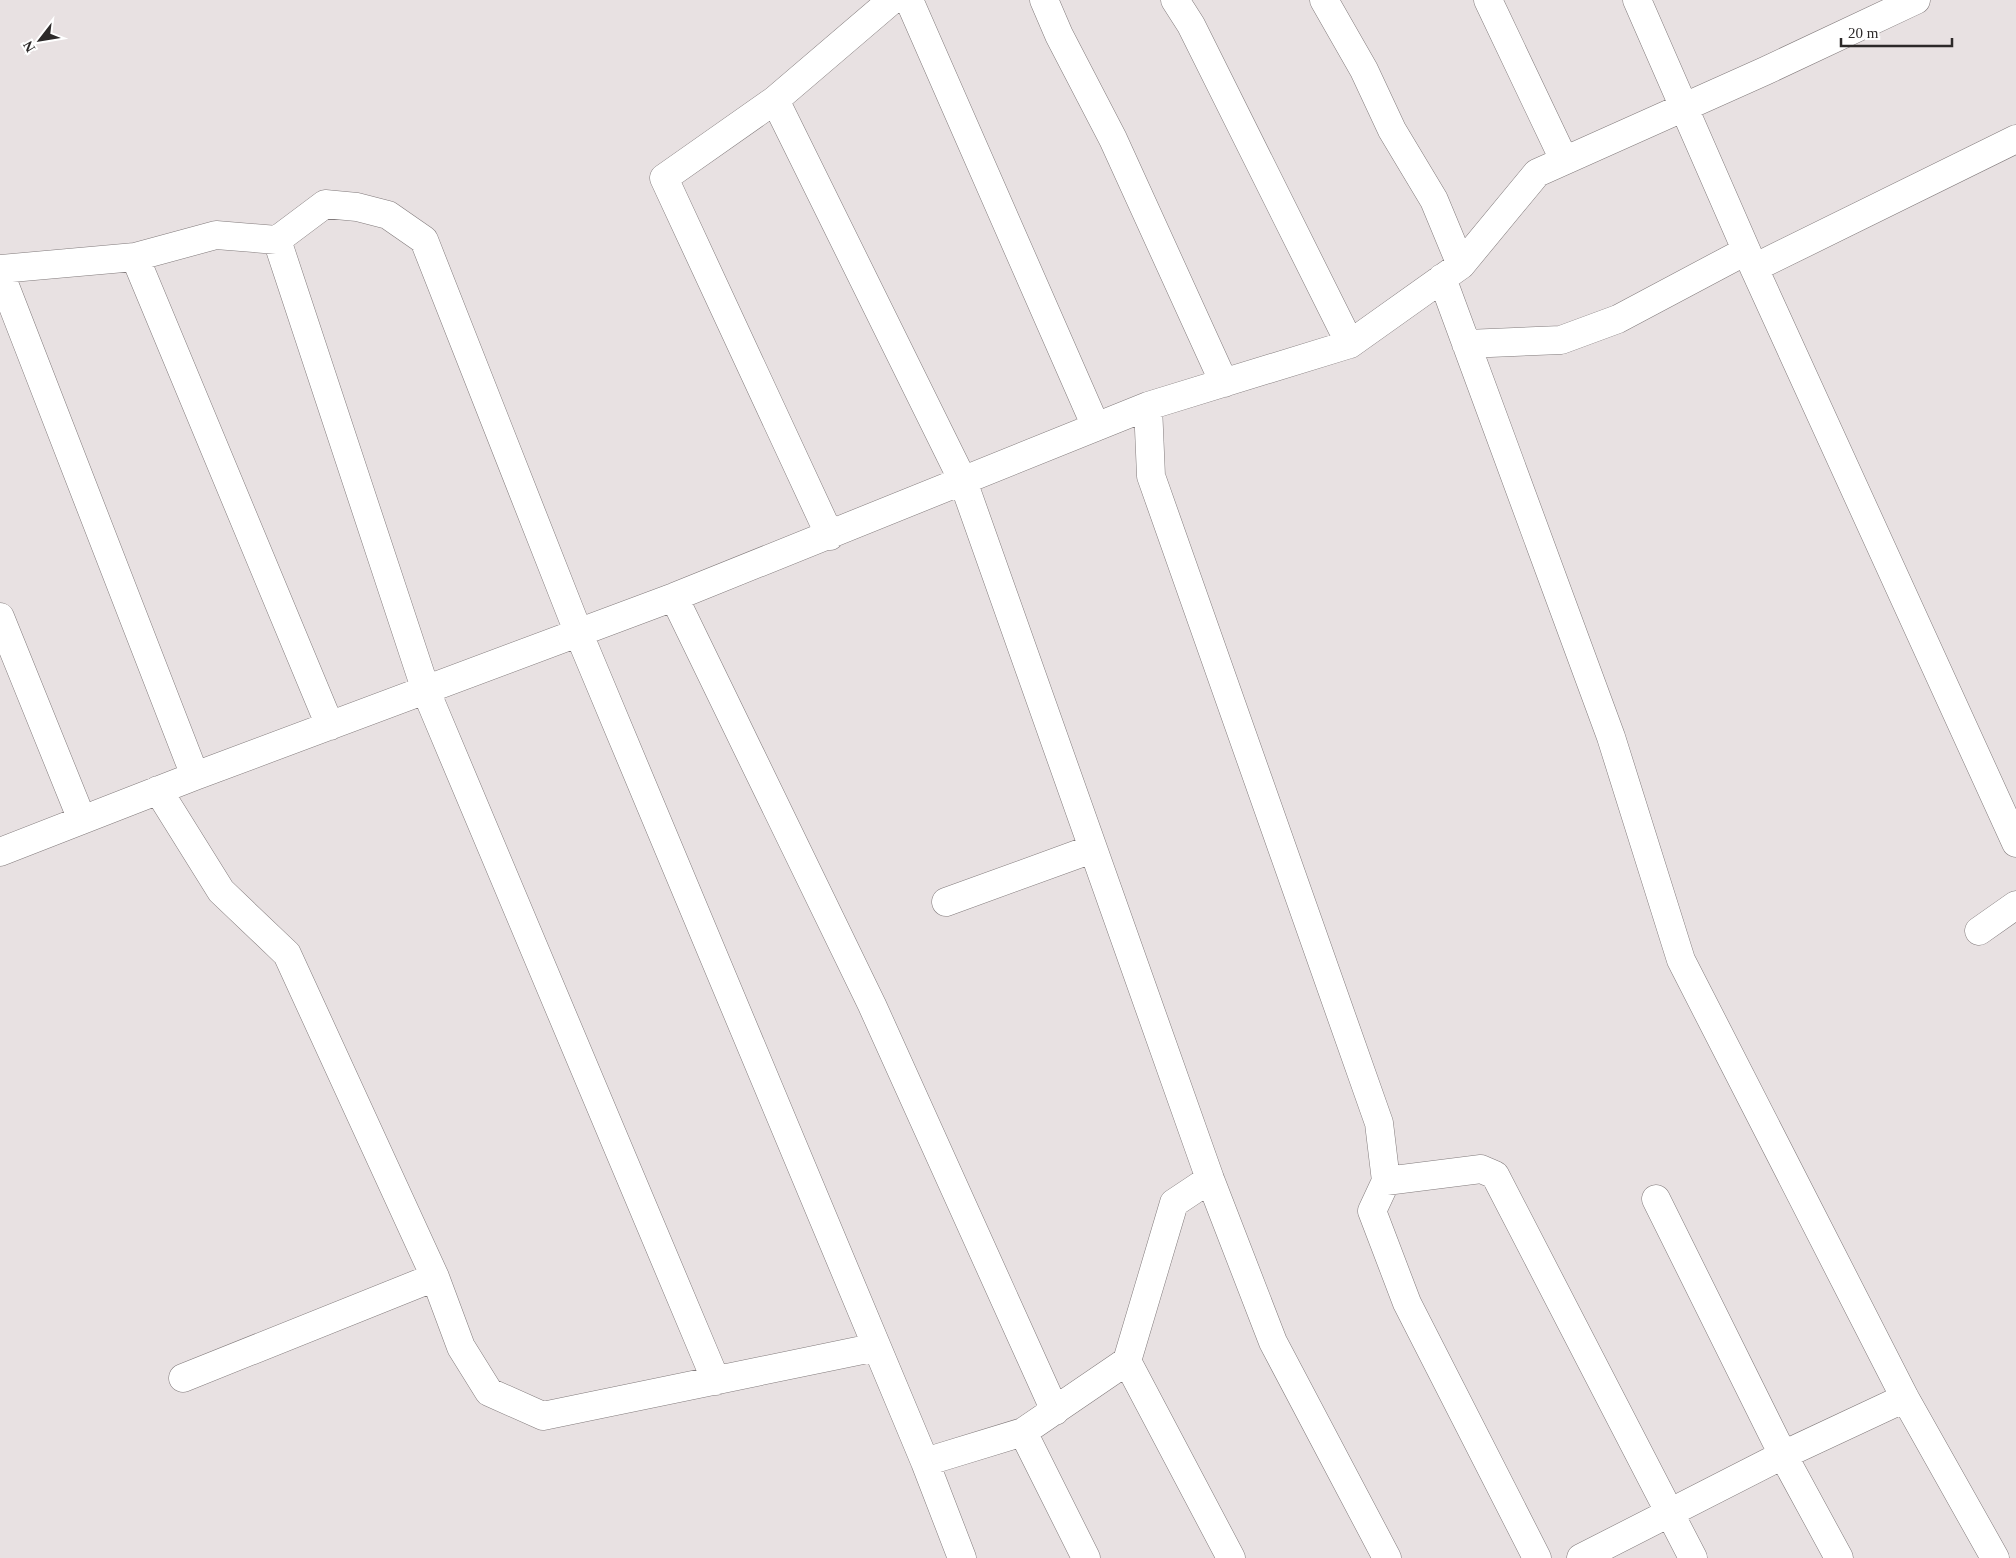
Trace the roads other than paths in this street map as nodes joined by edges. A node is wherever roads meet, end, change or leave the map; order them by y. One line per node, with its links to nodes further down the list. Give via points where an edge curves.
1 (892, 0): 9 (street)
2 (909, 0): 23 (street)
3 (1044, 0): 21 (street, via 1117,147)
4 (1175, 0): 19 (street, via 1191,25)
5 (1324, 0): 17 (street, via 1364,70 1392,130 1434,200)
6 (1488, 0): 12 (street)
7 (1637, 0): 10 (street)
8 (1916, 0): 10 (street)
9 (775, 100): 24 (street); 25 (street, via 664,178)
10 (1683, 108): 12 (street); 15 (street)
11 (2016, 139): 15 (street)
12 (1564, 160): 17 (street, via 1537,173)
13 (277, 240): 14 (street, via 216,235); 28 (street, via 325,204 388,214 424,240); 29 (street)
14 (136, 257): 16 (street); 30 (street)
15 (1750, 260): 20 (street, via 1561,340); 34 (street)
16 (0, 269)
17 (1452, 271): 19 (street); 20 (street)
18 (0, 273): 31 (street)
19 (1350, 344): 21 (street)
20 (1466, 344): 48 (street, via 1611,737 1681,960)
21 (1224, 383): 22 (street)
22 (1148, 406): 23 (street); 41 (street, via 1151,476 1379,1123)
23 (1096, 428): 24 (street)
24 (963, 481): 25 (street); 35 (street)
25 (830, 536): 26 (street)
26 (674, 597): 28 (street); 49 (street, via 872,1005)
27 (0, 617): 33 (street)
28 (579, 634): 29 (street); 44 (street)
29 (426, 691): 30 (street); 47 (street)
30 (330, 726): 31 (street)
31 (194, 776): 32 (street)
32 (158, 790): 33 (street); 43 (street, via 221,891 288,954)
33 (82, 820): 36 (street)
34 (2016, 843)
35 (1092, 849): 37 (street); 40 (street)
36 (0, 852)
37 (946, 902)
38 (2016, 906): 39 (street)
39 (1979, 931)
40 (1210, 1179): 45 (street, via 1174,1203); 57 (street, via 1273,1342)
41 (1386, 1181): 53 (street, via 1481,1169 1495,1175); 58 (street, via 1372,1211 1407,1303)
42 (1656, 1199): 51 (street)
43 (435, 1278): 46 (street); 47 (street, via 461,1347 489,1392 543,1416)
44 (877, 1348): 47 (street); 52 (street)
45 (1127, 1361): 49 (street); 56 (street)
46 (183, 1378)
47 (716, 1380)
48 (1905, 1398): 51 (street); 62 (street)
49 (1055, 1411): 50 (street)
50 (1023, 1432): 52 (street); 55 (street)
51 (1783, 1455): 53 (street); 61 (street)
52 (925, 1462): 54 (street)
53 (1668, 1512): 59 (street); 60 (street)
54 (962, 1558)
55 (1086, 1558)
56 (1231, 1558)
57 (1387, 1558)
58 (1536, 1558)
59 (1581, 1558)
60 (1693, 1558)
61 (1839, 1558)
62 (1995, 1558)

